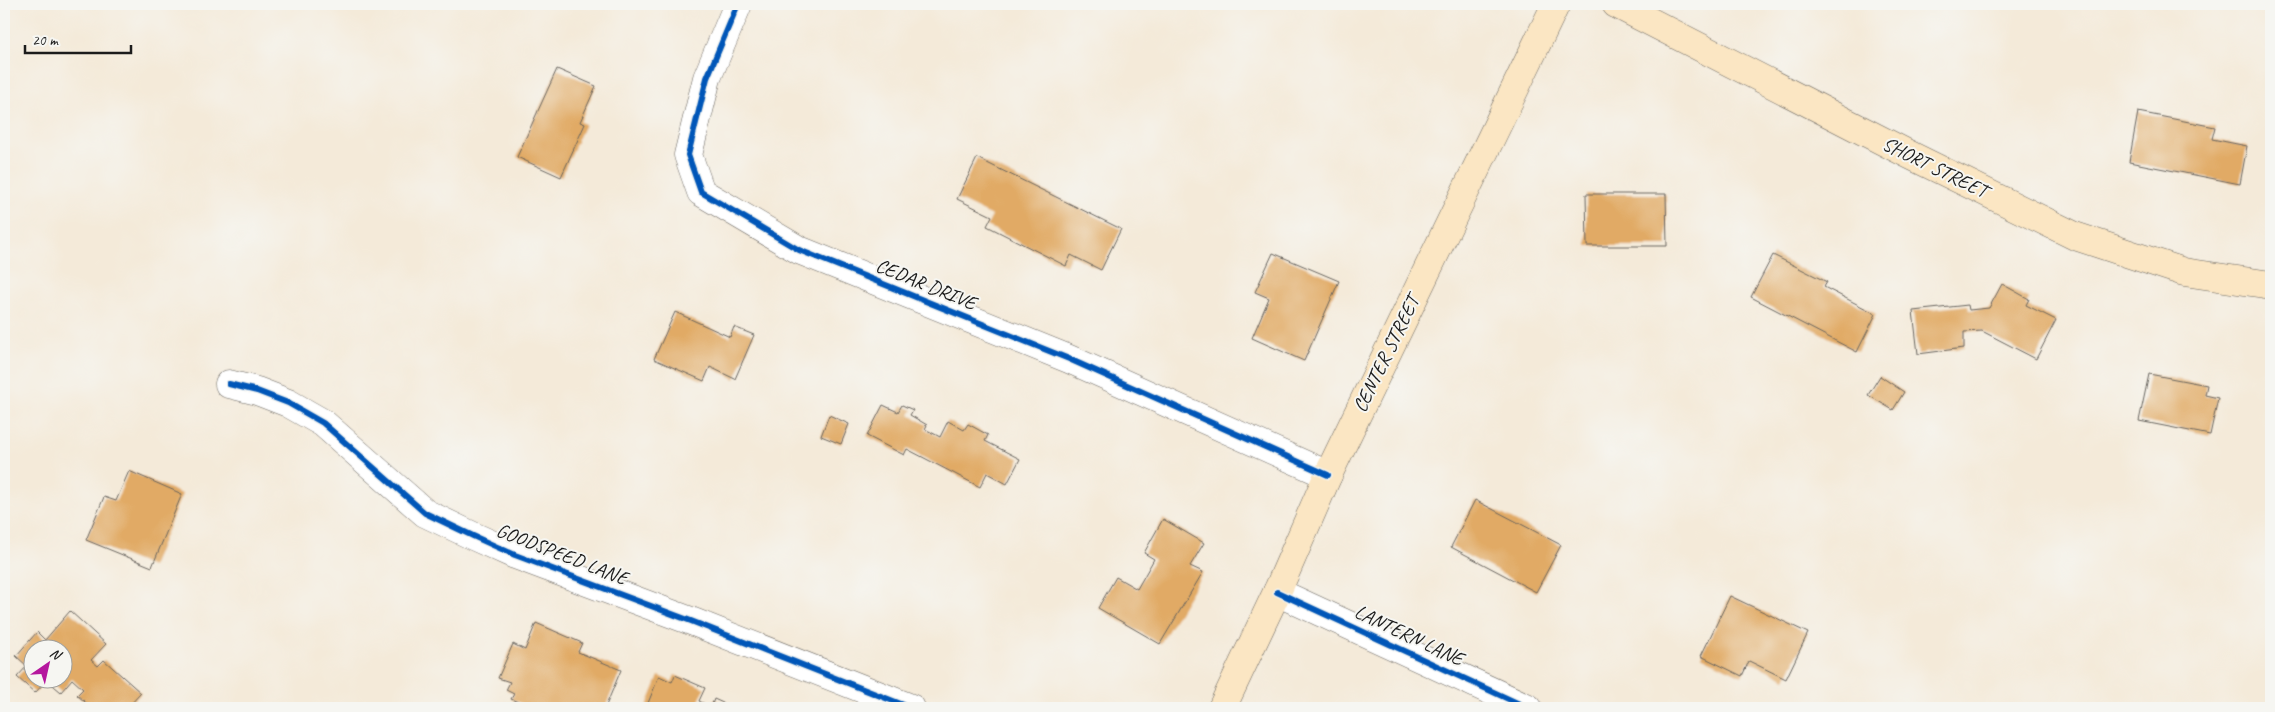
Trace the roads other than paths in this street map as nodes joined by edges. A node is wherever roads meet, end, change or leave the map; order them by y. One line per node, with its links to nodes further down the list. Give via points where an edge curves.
1 (738, 4): 6 (street, CEDAR DRIVE, via 707,78 688,155 701,192 799,250 1069,359)
2 (1556, 4): 6 (main road, CENTER STREET)
3 (1616, 4): 4 (main road, SHORT STREET, via 2075,236 2184,272)
4 (2271, 285)
5 (229, 384): 8 (street, GOODSPEED LANE, via 257,390 323,424 425,513 473,536)
6 (1328, 475): 7 (main road, CENTER STREET)
7 (1277, 592): 9 (main road, CENTER STREET); 10 (street, LANTERN LANE)
8 (911, 708)
9 (1222, 708)
10 (1528, 708)

